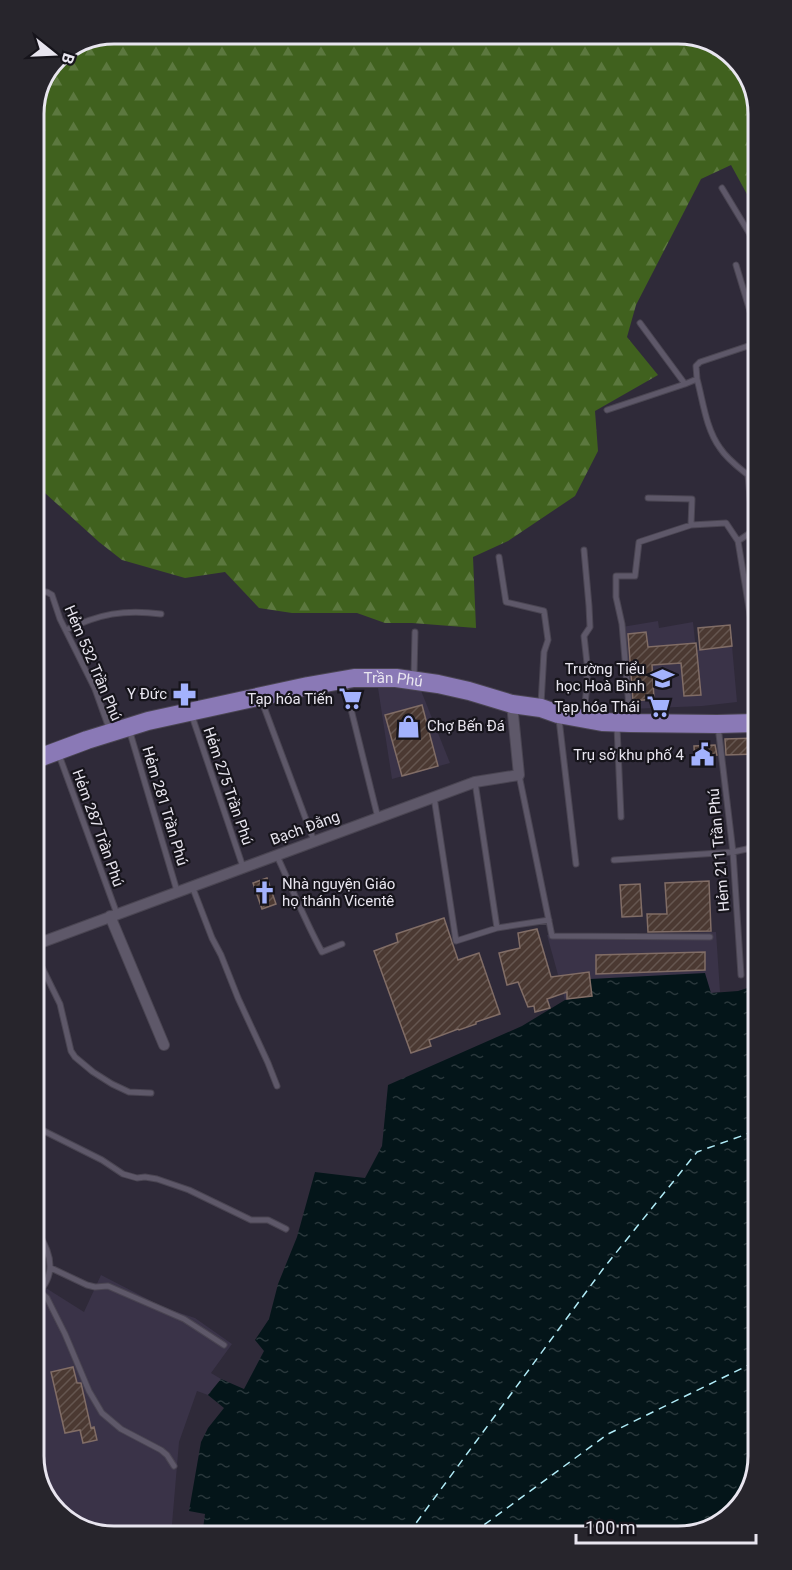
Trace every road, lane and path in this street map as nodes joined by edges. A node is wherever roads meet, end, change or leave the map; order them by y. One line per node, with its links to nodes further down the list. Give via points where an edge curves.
1 (722, 188): 2 (lane)
2 (748, 231)
3 (736, 265): 4 (lane)
4 (748, 302)
5 (640, 323): 8 (lane)
6 (748, 346): 7 (lane, via 700,362 696,366)
7 (697, 379): 8 (lane); 10 (lane, via 713,437 729,459)
8 (685, 384): 9 (lane)
9 (607, 410)
10 (748, 475)
11 (648, 498): 12 (lane, via 692,499)
12 (691, 525): 14 (lane, via 726,523); 29 (lane, via 639,542 635,576 616,576 622,624)
13 (748, 534): 14 (lane)
14 (738, 541): 18 (lane)
15 (584, 550): 28 (lane, via 590,627 584,636 587,685)
16 (500, 557): 26 (lane, via 506,602 544,611)
17 (44, 592): 20 (lane, Hẻm 532 Trần Phú, via 52,595)
18 (748, 602)
19 (161, 614): 20 (lane, via 111,613)
20 (66, 630): 33 (lane, Hẻm 532 Trần Phú, via 95,689)
21 (415, 632): 23 (lane)
22 (344, 680): 23 (main road, Trần Phú); 24 (main road, Trần Phú); 40 (lane)
23 (414, 681): 25 (main road, Trần Phú)
24 (260, 697): 27 (main road, Trần Phú); 41 (lane)
25 (512, 704): 26 (main road, Trần Phú); 36 (street)
26 (550, 711): 28 (main road, Trần Phú); 46 (lane, via 562,735)
27 (190, 712): 32 (main road, Trần Phú); 47 (lane, Hẻm 275 Trần Phú)
28 (583, 719): 29 (main road, Trần Phú)
29 (623, 723): 31 (main road, Trần Phú); 39 (lane)
30 (748, 723): 31 (main road, Trần Phú)
31 (717, 724): 43 (lane, Hẻm 211 Trần Phú)
32 (129, 727): 33 (main road, Trần Phú); 49 (lane, Hẻm 281 Trần Phú)
33 (110, 733): 34 (main road, Trần Phú)
34 (57, 751): 35 (main road, Trần Phú); 50 (lane, Hẻm 287 Trần Phú)
35 (44, 756)
36 (519, 775): 37 (street, Bạch Đằng); 51 (lane)
37 (475, 782): 38 (street, Bạch Đằng); 52 (lane)
38 (434, 797): 40 (street, Bạch Đằng); 52 (lane, via 456,941)
39 (621, 817)
40 (378, 818): 41 (street, Bạch Đằng)
41 (314, 841): 44 (street, Bạch Đằng)
42 (748, 849): 43 (lane)
43 (733, 852): 45 (lane); 57 (lane, Hẻm 211 Trần Phú)
44 (276, 855): 47 (street, Bạch Đằng); 55 (lane, via 322,952)
45 (614, 860)
46 (576, 864)
47 (243, 867): 48 (street, Bạch Đằng)
48 (192, 886): 49 (street, Bạch Đằng); 59 (lane)
49 (177, 891): 50 (street, Bạch Đằng)
50 (113, 915): 54 (street, Bạch Đằng); 58 (street)
51 (549, 920): 52 (lane); 53 (lane, via 552,936)
52 (497, 928)
53 (710, 937)
54 (44, 941)
55 (342, 944)
56 (44, 971): 60 (lane, via 60,1004 75,1057 129,1092)
57 (741, 975)
58 (164, 1045)
59 (277, 1086)
60 (152, 1093)
61 (44, 1131): 62 (lane, via 123,1174 157,1179 251,1220 268,1220)
62 (286, 1229)
63 (44, 1242): 64 (lane)
64 (51, 1268): 65 (lane); 67 (lane, via 87,1285 108,1286 184,1320)
65 (44, 1286)
66 (44, 1296): 68 (lane, via 102,1413 121,1429 161,1450)
67 (224, 1345)
68 (174, 1466)

